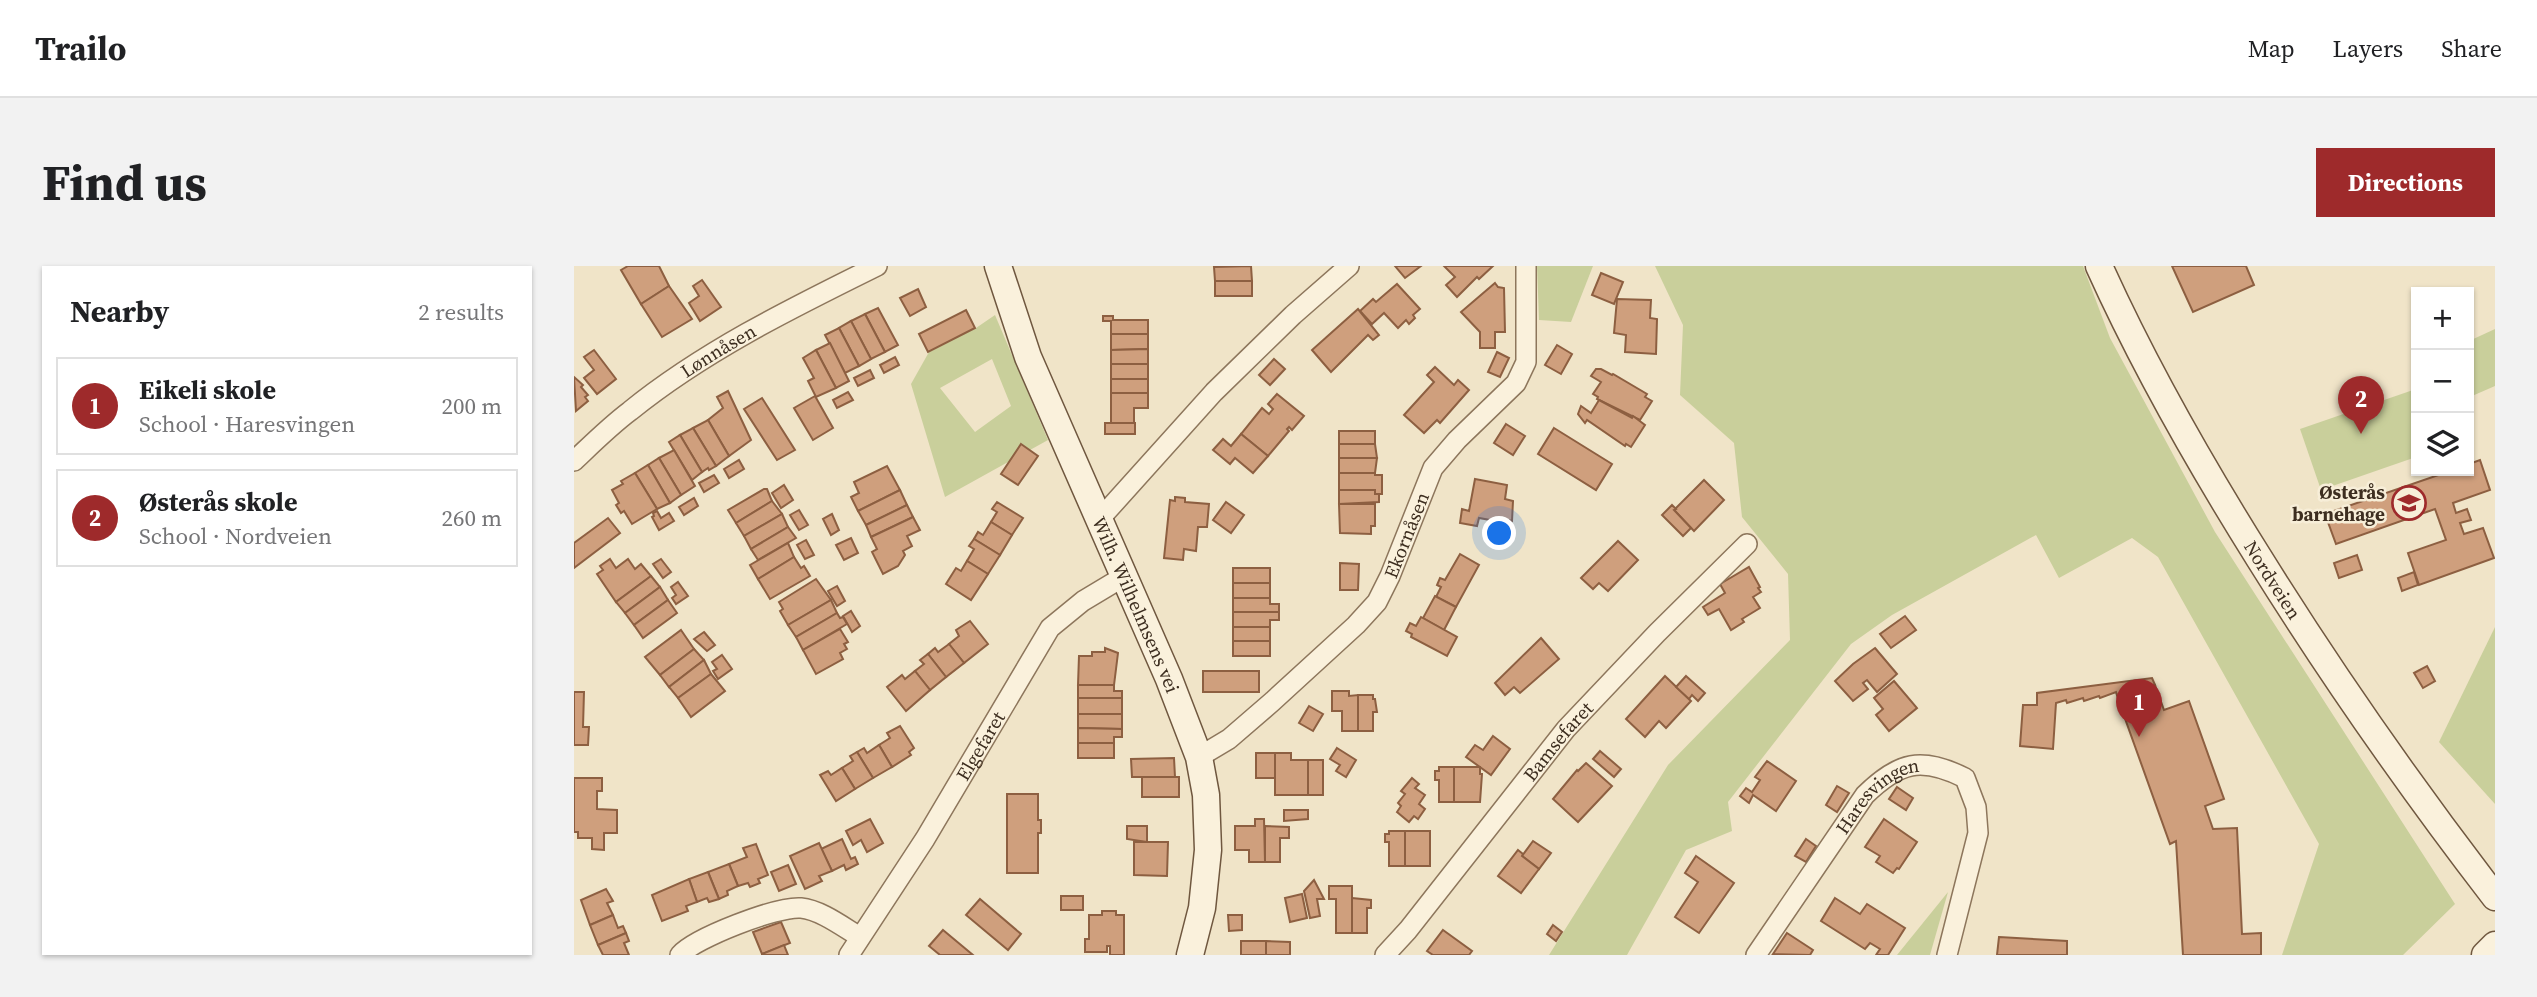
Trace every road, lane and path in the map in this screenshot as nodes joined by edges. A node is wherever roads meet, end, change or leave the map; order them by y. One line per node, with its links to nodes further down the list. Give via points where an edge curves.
1 (877, 266): 6 (street, Lønnåsen, via 741,336 692,367 630,411)
2 (998, 266): 7 (main road, Wilh. Wilhelmsens vei, via 1028,356)
3 (1349, 266): 7 (street, via 1214,391)
4 (1526, 266): 10 (street, Ekornåsen, via 1526,362 1516,383 1433,468 1377,602 1273,701 1229,739)
5 (2099, 266): 11 (main road, Nordveien, via 2128,330 2216,489 2311,641)
6 (574, 461)
7 (1098, 521): 9 (main road, Wilh. Wilhelmsens vei)
8 (1746, 544): 17 (street, Bamsefaret, via 1566,729)
9 (1124, 577): 10 (main road, Wilh. Wilhelmsens vei); 12 (street, Elgefaret, via 1083,601 1050,628 925,839)
10 (1199, 757): 16 (main road, Wilh. Wilhelmsens vei, via 1208,850 1202,908)
11 (2495, 897)
12 (860, 937): 14 (street, via 803,908 785,909 712,935); 15 (street, Elgefaret)
13 (2495, 945): 20 (main road)
14 (680, 955)
15 (849, 955)
16 (1190, 955)
17 (1385, 955)
18 (1756, 955): 19 (street, Haresvingen, via 1865,795 1905,766 1925,764 1965,778 1976,807 1978,833)
19 (1947, 955)
20 (2485, 955)

